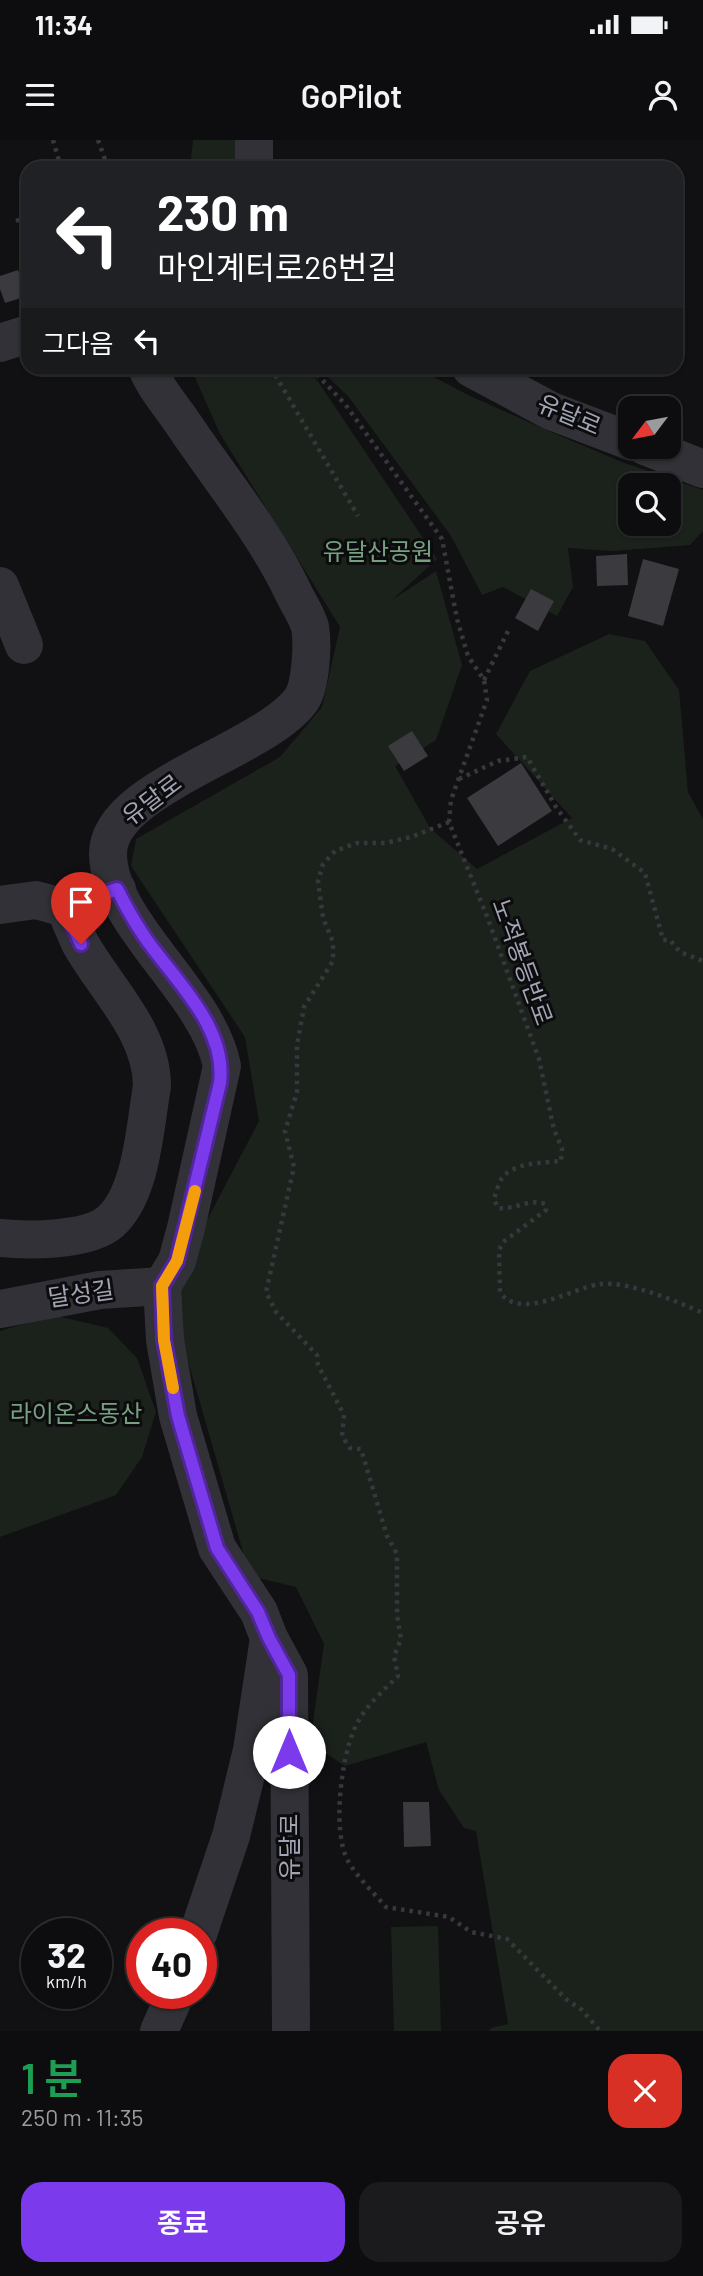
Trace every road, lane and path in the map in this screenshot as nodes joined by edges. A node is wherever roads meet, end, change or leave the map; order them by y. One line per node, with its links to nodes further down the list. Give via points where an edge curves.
1 (53, 140): 4 (path)
2 (98, 140): 5 (path)
3 (254, 140): 6 (street)
4 (59, 161)
5 (106, 161)
6 (254, 161)
7 (21, 219): 8 (path)
8 (16, 221)
9 (21, 336): 10 (street)
10 (0, 343)
11 (152, 375): 25 (street, 유달로, via 285,574 310,627 310,673 302,699 286,715 128,812 110,839 108,853)
12 (276, 375): 18 (path)
13 (318, 375): 22 (path, via 345,404 442,539 457,619 468,656)
14 (484, 375): 15 (street, 유달로, via 551,411)
15 (618, 436)
16 (678, 459): 17 (street)
17 (703, 469)
18 (358, 516)
19 (0, 586): 21 (street)
20 (510, 627): 22 (path)
21 (24, 645)
22 (484, 681): 23 (path, via 487,700)
23 (458, 779): 24 (path); 28 (path, via 498,761 527,757 580,840 612,849 645,873 663,940)
24 (449, 822): 32 (path, 노적봉등반로, via 536,1050 562,1148 561,1161 530,1164 502,1178 494,1199 498,1208 540,1202 546,1210 503,1242 499,1250 500,1292 519,1304 546,1302 598,1284 617,1284); 40 (path, via 411,837 335,850 323,864 318,892 333,942 333,961 304,1007 297,1045 297,1092 285,1131 295,1167 267,1292 276,1312 317,1355 344,1415 342,1436 350,1448 361,1449 387,1536 397,1554 401,1639 394,1656 398,1676 372,1702 354,1730 338,1787 347,1859 386,1907 449,1917 471,1932 507,1939)
25 (117, 889): 27 (street); 30 (street, 유달로, via 200,1012 222,1066 177,1261)
26 (0, 905): 27 (street, via 36,900)
27 (65, 908): 29 (street, via 81,944 133,1025 152,1071 136,1178 119,1212 104,1226 66,1237)
28 (703, 961)
29 (0, 1238)
30 (162, 1286): 31 (street, 달성길, via 100,1290); 33 (street, 유달로, via 164,1340 178,1416 202,1500 217,1548)
31 (0, 1309)
32 (703, 1313)
33 (269, 1638): 34 (street); 35 (street, 유달로, via 289,1675)
34 (252, 1750): 35 (street); 36 (street, via 231,1836)
35 (289, 1752): 39 (street, 유달로)
36 (203, 1918)
37 (169, 2009): 38 (street)
38 (159, 2031)
39 (292, 2031)
40 (600, 2031)

